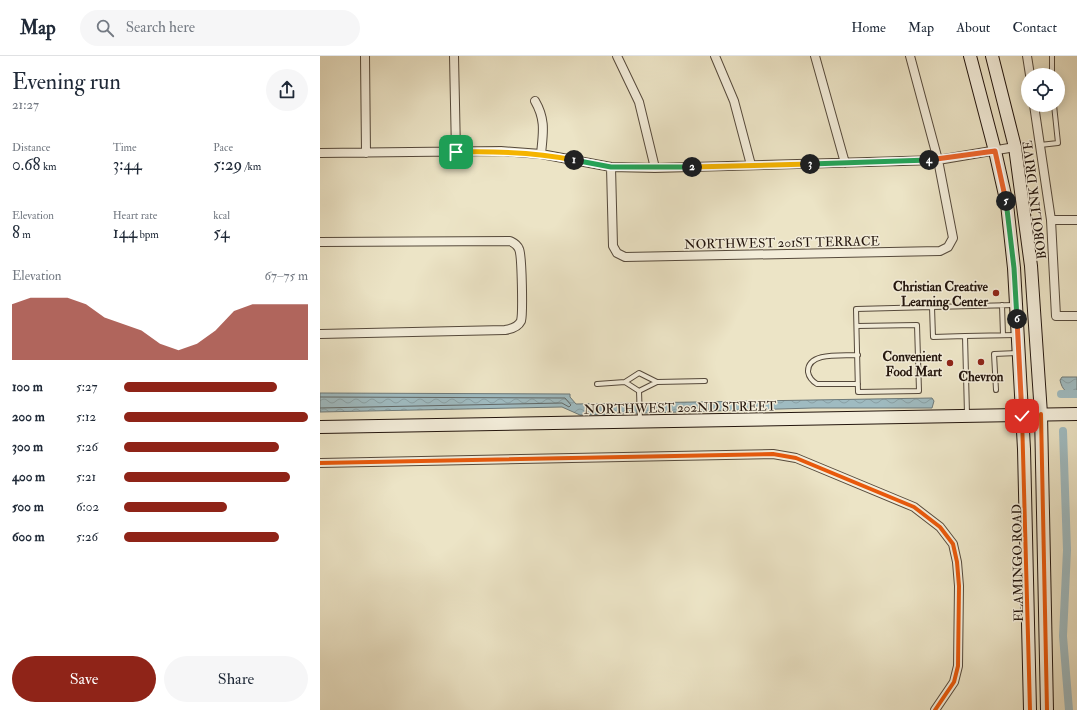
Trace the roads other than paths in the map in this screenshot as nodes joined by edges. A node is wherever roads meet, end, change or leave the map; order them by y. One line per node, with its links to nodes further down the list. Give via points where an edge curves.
1 (365, 56): 21 (street)
2 (454, 56): 19 (street)
3 (617, 56): 27 (street, via 639,102)
4 (715, 56): 25 (street, via 734,101)
5 (815, 56): 24 (street)
6 (910, 56): 23 (street)
7 (970, 56): 18 (main road, FLAMINGO ROAD)
8 (992, 56): 17 (main road, FLAMINGO ROAD)
9 (1027, 56): 11 (street)
10 (1052, 56): 12 (lane)
11 (1029, 68)
12 (1052, 68)
13 (535, 101): 22 (street, via 543,120)
14 (1035, 112): 16 (street, BOBOLINK DRIVE)
15 (1055, 112): 16 (lane, via 1058,143)
16 (1040, 145): 28 (street, BOBOLINK DRIVE)
17 (1015, 147): 18 (street); 49 (main road, FLAMINGO ROAD, via 1031,266)
18 (995, 151): 23 (street); 31 (main road, FLAMINGO ROAD, via 1007,204)
19 (456, 152): 21 (street); 22 (street, via 501,151)
20 (320, 153): 21 (street)
21 (366, 153)
22 (542, 154): 26 (street)
23 (938, 160): 24 (street); 26 (street, NORTHWEST 201ST TERRACE, via 953,238 948,247 940,251 625,257 617,253 613,246)
24 (845, 163): 25 (street)
25 (751, 166): 27 (street)
26 (611, 167): 27 (street)
27 (655, 168)
28 (1051, 220): 29 (street); 34 (street, BOBOLINK DRIVE, via 1056,316)
29 (1077, 220)
30 (320, 242): 36 (street, via 500,240 515,243 520,253 522,315 518,325 506,330)
31 (1016, 304): 32 (lane); 38 (main road, FLAMINGO ROAD)
32 (1002, 305): 33 (lane); 37 (lane)
33 (932, 307): 35 (lane, via 856,309); 39 (lane, via 933,337)
34 (1077, 316)
35 (857, 326): 41 (lane); 46 (lane, via 917,324 919,391 858,392)
36 (320, 334)
37 (1003, 335): 38 (lane); 39 (lane)
38 (1018, 335): 40 (main road, FLAMINGO ROAD)
39 (965, 336): 51 (lane)
40 (1019, 353): 47 (lane, via 994,354); 52 (main road, FLAMINGO ROAD)
41 (858, 355): 46 (lane); 46 (lane, via 820,357 812,361 808,369 810,378 817,384)
42 (705, 381): 44 (lane)
43 (625, 382): 44 (lane, via 639,373); 45 (lane); 48 (lane)
44 (657, 382): 48 (lane)
45 (597, 384)
46 (858, 384)
47 (996, 390)
48 (639, 391): 53 (lane)
49 (1041, 414): 50 (main road, NORTHWEST 202ND STREET); 52 (main road, NORTHWEST 202ND STREET); 58 (main road, FLAMINGO ROAD)
50 (1077, 414)
51 (967, 416): 52 (main road, NORTHWEST 202ND STREET); 53 (main road, NORTHWEST 202ND STREET)
52 (1022, 416): 57 (main road, FLAMINGO ROAD)
53 (640, 418): 54 (main road, NORTHWEST 202ND STREET)
54 (320, 427)
55 (320, 463): 56 (street, via 773,454 802,460 924,513 940,527 953,544 959,586 958,666 954,682)
56 (935, 710)
57 (1030, 710)
58 (1047, 710)

